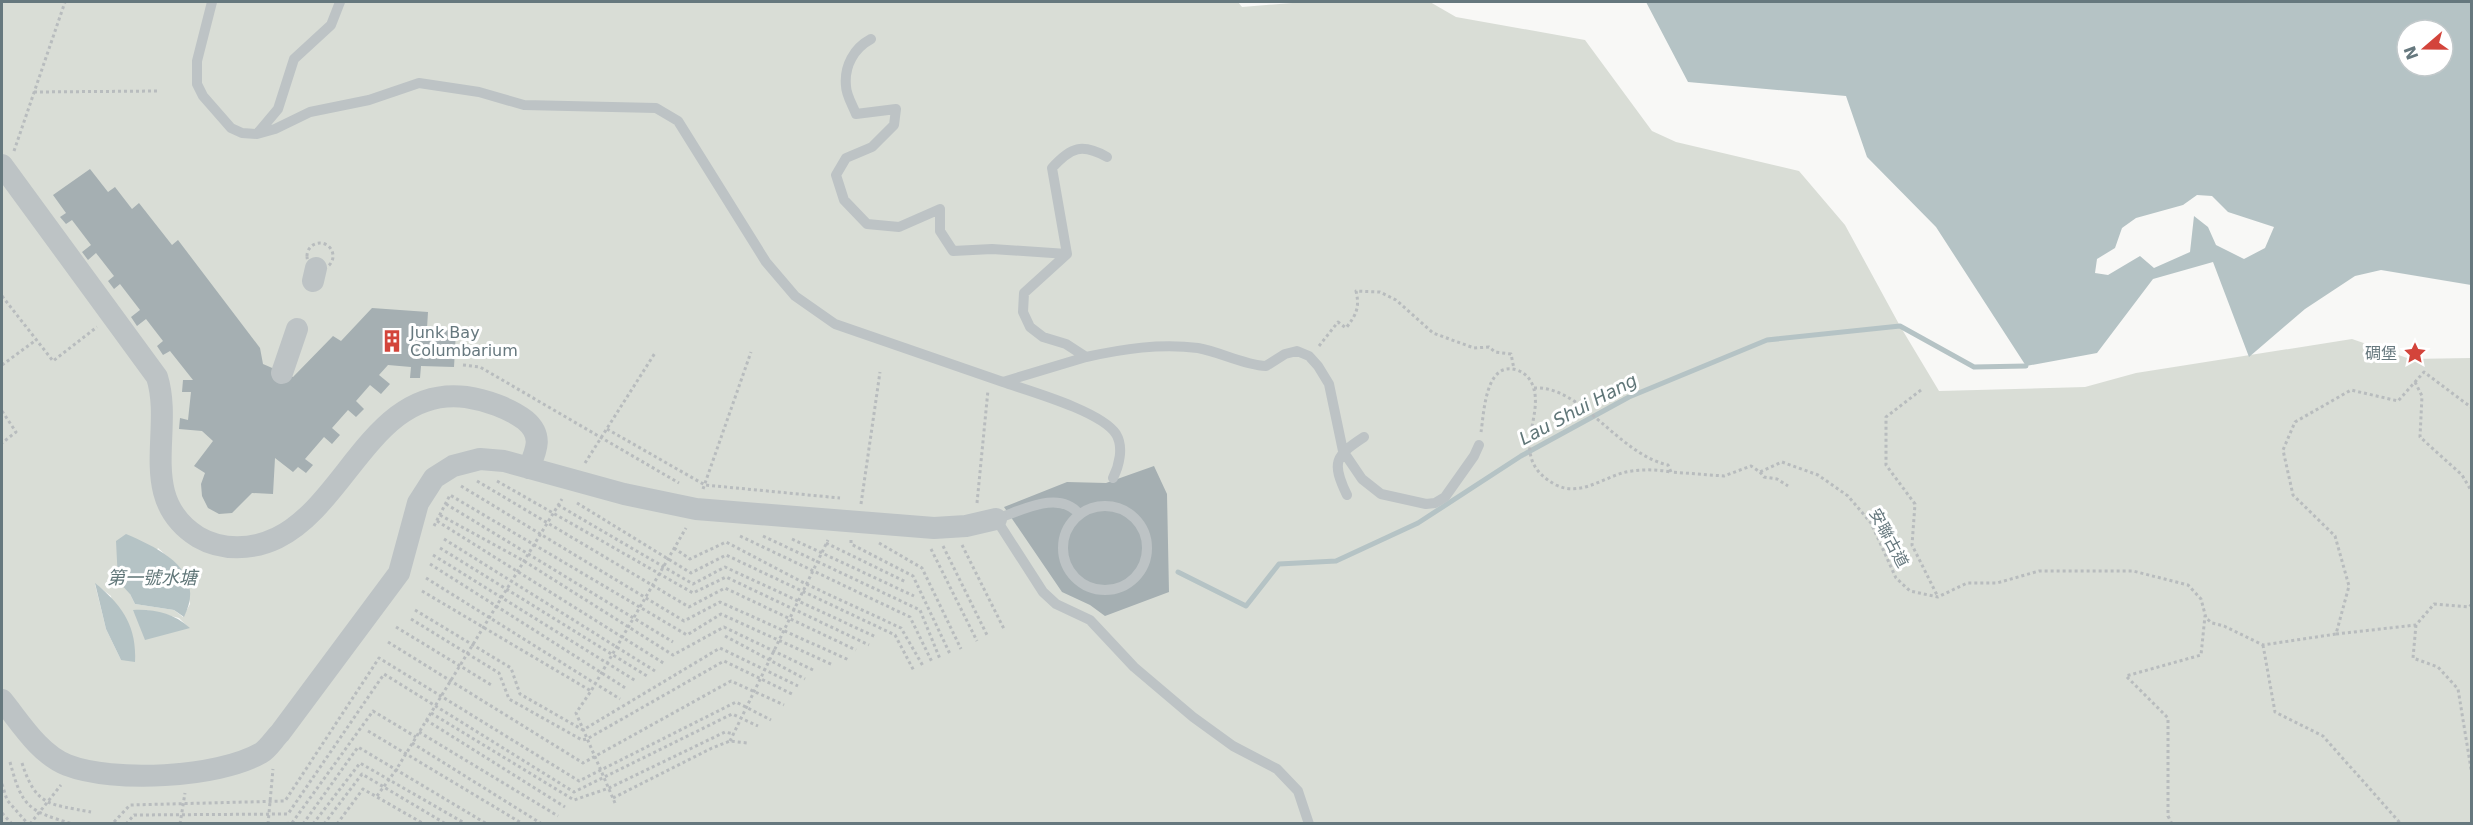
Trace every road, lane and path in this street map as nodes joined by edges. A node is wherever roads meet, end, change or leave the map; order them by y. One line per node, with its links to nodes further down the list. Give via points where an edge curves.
1 (65, 2): 5 (path)
2 (212, 2): 7 (lane, via 197,61 197,84 231,128)
3 (340, 2): 7 (lane, via 331,25 294,59 278,108)
4 (871, 39): 10 (lane, via 857,46 846,87 856,114 896,109 894,125 872,147 846,158 836,175 844,200 867,224 899,227 940,210 940,231 952,251 992,249)
5 (34, 92): 6 (path); 9 (path)
6 (160, 92)
7 (257, 134): 24 (lane, via 310,112 369,100 419,82 479,92 524,105 656,108 678,121 766,262 795,296 835,324)
8 (1107, 157): 10 (lane, via 1090,148 1067,152 1052,168)
9 (4, 167): 12 (street)
10 (1067, 254): 18 (lane, via 1024,293 1023,312 1030,327 1043,337 1066,344)
11 (2, 296): 14 (path)
12 (112, 314): 14 (path, via 53,362); 37 (street, via 149,365 161,391 159,463 169,502 189,530 207,541 227,547 248,547 288,532 393,419 412,405 431,398 470,398 497,405 520,417 532,426 538,440)
13 (297, 329): 22 (street)
14 (36, 340): 19 (path)
15 (751, 352): 45 (path)
16 (655, 353): 31 (path)
17 (1309, 356): 18 (lane, via 1297,351 1266,366 1197,348 1158,346); 21 (path, via 1338,322 1346,328 1357,314 1356,291 1368,290 1395,300 1433,333 1474,348 1489,347 1510,354); 36 (lane, via 1329,384)
18 (1086, 357): 24 (lane)
19 (2, 365)
20 (463, 365): 33 (path, via 480,367)
21 (1514, 369): 27 (path, via 1529,378); 35 (path, via 1505,370 1491,382)
22 (282, 372)
23 (880, 372): 50 (path)
24 (1003, 382): 40 (lane, via 1078,409 1109,427 1116,434 1120,454)
25 (2415, 382): 29 (path, via 2424,372); 48 (path, via 2422,396 2420,437 2462,475); 114 (path, via 2398,400 2351,390 2295,422 2283,450 2293,495 2335,536 2349,586)
26 (988, 388): 54 (path)
27 (1534, 388): 38 (path, 安聯古道, via 1545,387 1586,410 1629,448 1655,463 1668,465); 38 (path, via 1529,440 1534,460 1548,479 1559,486 1588,487 1624,473 1645,470)
28 (1921, 390): 96 (path, via 1886,417 1886,465 1914,504 1912,545)
29 (2472, 408)
30 (2, 411): 34 (path, via 16,432)
31 (606, 429): 33 (path); 45 (path)
32 (1364, 437): 36 (lane)
33 (601, 438): 44 (path); 47 (path)
34 (2, 443)
35 (1479, 445): 36 (lane, via 1445,497 1426,504 1376,491 1362,479)
36 (1343, 451): 49 (lane, via 1336,460)
37 (529, 468): 47 (street); 187 (street, via 480,459 453,466 434,478 418,503 399,573 280,733 262,752 231,764)
38 (1671, 472): 39 (path, 安聯古道, via 1724,476 1751,466)
39 (1760, 472): 46 (path); 96 (path, 安聯古道, via 1782,462 1804,468 1835,486 1871,523 1896,578 1910,591)
40 (1113, 478)
41 (494, 479): 56 (path)
42 (476, 480): 61 (path)
43 (460, 485): 66 (path)
44 (681, 485)
45 (705, 485): 50 (path); 55 (path)
46 (1788, 486)
47 (568, 488): 53 (path); 55 (street); 77 (path)
48 (2472, 492)
49 (1347, 495)
50 (861, 500): 51 (path); 62 (path)
51 (873, 501)
52 (446, 504): 57 (path); 71 (path, via 450,495); 74 (path)
53 (558, 505): 56 (path); 81 (path)
54 (977, 505)
55 (696, 509): 62 (street); 73 (path)
56 (553, 513): 61 (path); 84 (path)
57 (440, 514): 60 (path); 78 (path)
58 (1079, 514): 58 (lane, via 1093,507 1114,506 1140,523 1147,553 1133,580 1122,587 1104,590 1086,586 1075,578 1063,556 1063,543 1066,531); 59 (lane, via 1063,501 1052,501)
59 (996, 519): 63 (street); 225 (lane, via 1043,592 1056,604 1090,620 1134,667 1193,717 1233,746 1277,769 1298,791)
60 (437, 521): 64 (path); 82 (path)
61 (548, 522): 66 (path); 89 (path)
62 (849, 523): 63 (street); 70 (path); 127 (path, via 884,549 922,568); 132 (path, via 850,544 913,576)
63 (936, 528): 112 (path); 116 (path); 120 (path)
64 (431, 531)
65 (757, 533): 79 (path)
66 (540, 534): 71 (path); 95 (path)
67 (740, 536): 83 (path)
68 (444, 538): 86 (path)
69 (792, 539): 75 (path)
70 (826, 543): 75 (path); 87 (path)
71 (534, 545): 74 (path); 100 (path)
72 (440, 548): 90 (path)
73 (674, 548): 77 (path); 88 (path, via 690,559 726,542)
74 (529, 553): 78 (path); 106 (path)
75 (821, 554): 79 (path); 93 (path)
76 (433, 555): 94 (path)
77 (668, 559): 81 (path); 92 (path, via 691,573 726,555)
78 (524, 561): 82 (path); 111 (path)
79 (817, 563): 83 (path); 133 (path, via 920,610)
80 (430, 564): 99 (path)
81 (663, 567): 84 (path); 97 (path, via 693,584 725,567)
82 (517, 572): 86 (path); 117 (path)
83 (812, 572): 88 (path); 136 (path, via 910,617)
84 (659, 574): 89 (path); 102 (path, via 693,593 726,577)
85 (426, 578): 105 (path)
86 (512, 580): 90 (path); 126 (path)
87 (906, 582)
88 (806, 585): 92 (path); 141 (path, via 901,628)
89 (652, 586): 95 (path); 107 (path, via 689,607 725,588)
90 (507, 588): 94 (path); 131 (path)
91 (422, 591): 110 (path)
92 (803, 592): 97 (path); 145 (path, via 895,635)
93 (914, 596)
94 (502, 597): 99 (path); 137 (path)
95 (646, 597): 100 (path); 113 (path, via 684,621 720,603)
96 (1938, 597): 103 (path, via 1967,583 1997,583 2039,571 2133,572 2188,585 2201,599)
97 (799, 601): 102 (path); 118 (path)
98 (2472, 604): 108 (path, via 2434,604)
99 (495, 607): 105 (path); 146 (path)
100 (639, 609): 106 (path); 119 (path, via 687,635 721,614)
101 (415, 610): 123 (path)
102 (794, 610): 107 (path); 124 (path)
103 (2205, 615): 125 (path, via 2212,623); 226 (path, via 2201,655 2126,676 2168,718 2168,816)
104 (411, 618): 130 (path)
105 (489, 618): 110 (path); 152 (path)
106 (633, 619): 111 (path); 122 (path)
107 (789, 620): 113 (path); 129 (path)
108 (2416, 625): 114 (path); 188 (path, via 2413,658 2438,667 2458,689)
109 (396, 627): 140 (path)
110 (483, 627): 123 (path); 156 (path)
111 (627, 629): 117 (path); 128 (path, via 673,655 724,627)
112 (1004, 629)
113 (784, 631): 119 (path); 135 (path)
114 (2336, 634): 125 (path)
115 (725, 636): 134 (path)
116 (988, 636)
117 (623, 637): 126 (path); 138 (path)
118 (876, 637)
119 (780, 641): 128 (path); 139 (path)
120 (977, 641)
121 (387, 642): 150 (path)
122 (672, 642)
123 (473, 644): 130 (path); 171 (path, via 511,668 520,694)
124 (869, 645)
125 (2264, 645): 227 (path, via 2275,712 2323,736)
126 (618, 646): 131 (path); 143 (path)
127 (961, 649)
128 (775, 650): 134 (path); 142 (path)
129 (856, 650)
130 (468, 652): 140 (path); 175 (path, via 499,673 509,699 582,740)
131 (613, 654): 137 (path); 147 (path)
132 (950, 654)
133 (940, 658)
134 (770, 659): 144 (path); 149 (path)
135 (849, 660)
136 (932, 662)
137 (608, 663): 146 (path); 151 (path)
138 (665, 664)
139 (833, 665)
140 (459, 666): 150 (path); 153 (path)
141 (923, 666)
142 (813, 670)
143 (655, 671)
144 (765, 671): 148 (path); 154 (path); 171 (path, via 720,648)
145 (914, 671)
146 (602, 673): 152 (path); 155 (path)
147 (647, 676)
148 (761, 677): 157 (path); 158 (path); 175 (path, via 724,660)
149 (804, 679)
150 (450, 681): 159 (path); 180 (path, via 583,764)
151 (636, 681)
152 (596, 684): 156 (path); 160 (path)
153 (493, 686)
154 (798, 686)
155 (627, 689)
156 (591, 691): 171 (path, via 576,713)
157 (754, 692): 162 (path); 164 (path); 180 (path, via 731,681)
158 (792, 694)
159 (441, 697): 163 (path); 186 (path, via 579,781); 196 (path, via 379,658 285,801)
160 (620, 699)
161 (2, 700): 183 (street, via 40,746 65,764)
162 (784, 705)
163 (435, 706): 165 (path); 190 (path, via 574,792); 205 (path, via 384,674 288,814)
164 (746, 708): 166 (path); 168 (path); 186 (path, via 736,702)
165 (431, 713): 167 (path); 193 (path, via 574,800)
166 (741, 718): 169 (path); 173 (path); 190 (path, via 732,714)
167 (426, 720): 172 (path); 200 (path)
168 (771, 720)
169 (758, 726)
170 (368, 730): 179 (path)
171 (583, 730): 175 (path)
172 (419, 732): 174 (path); 206 (path)
173 (734, 734): 176 (path); 193 (path, via 725,732)
174 (416, 737): 177 (path); 214 (path, via 373,711 292,823)
175 (587, 739): 180 (path)
176 (730, 741): 178 (path); 195 (path)
177 (412, 742): 179 (path); 224 (path)
178 (747, 743)
179 (406, 753): 185 (path); 223 (path)
180 (596, 759): 186 (path)
181 (10, 762): 203 (path, via 19,794)
182 (22, 763): 197 (path, via 29,785)
183 (75, 766): 187 (street, via 104,774); 197 (path)
184 (273, 768): 196 (path)
185 (396, 770): 189 (path); 215 (path, via 358,747); 222 (path)
186 (600, 770): 190 (path)
187 (188, 773): 199 (path)
188 (2472, 775)
189 (390, 778): 192 (path); 216 (path, via 360,763); 221 (path)
190 (604, 779): 193 (path)
191 (2, 784): 209 (path, via 7,800)
192 (384, 788): 194 (path); 217 (path, via 362,774); 220 (path)
193 (609, 788): 195 (path)
194 (377, 796): 218 (path, via 363,789); 219 (path)
195 (613, 798): 198 (path)
196 (270, 801): 199 (path); 205 (path)
197 (46, 803): 201 (path); 203 (path)
198 (615, 803)
199 (183, 805): 204 (path); 207 (path, via 130,806)
200 (565, 807)
201 (91, 812)
202 (2, 813): 208 (path)
203 (38, 814): 209 (path); 210 (path)
204 (182, 814): 205 (path); 211 (path, via 134,815); 212 (path)
205 (269, 814): 213 (path)
206 (558, 816)
207 (114, 822)
208 (12, 824)
209 (29, 824)
210 (73, 824)
211 (126, 824)
212 (180, 824)
213 (268, 824)
214 (280, 824)
215 (303, 824)
216 (313, 824)
217 (324, 824)
218 (337, 824)
219 (423, 824)
220 (446, 824)
221 (466, 824)
222 (488, 824)
223 (523, 824)
224 (542, 824)
225 (1309, 824)
226 (2172, 824)
227 (2401, 824)

